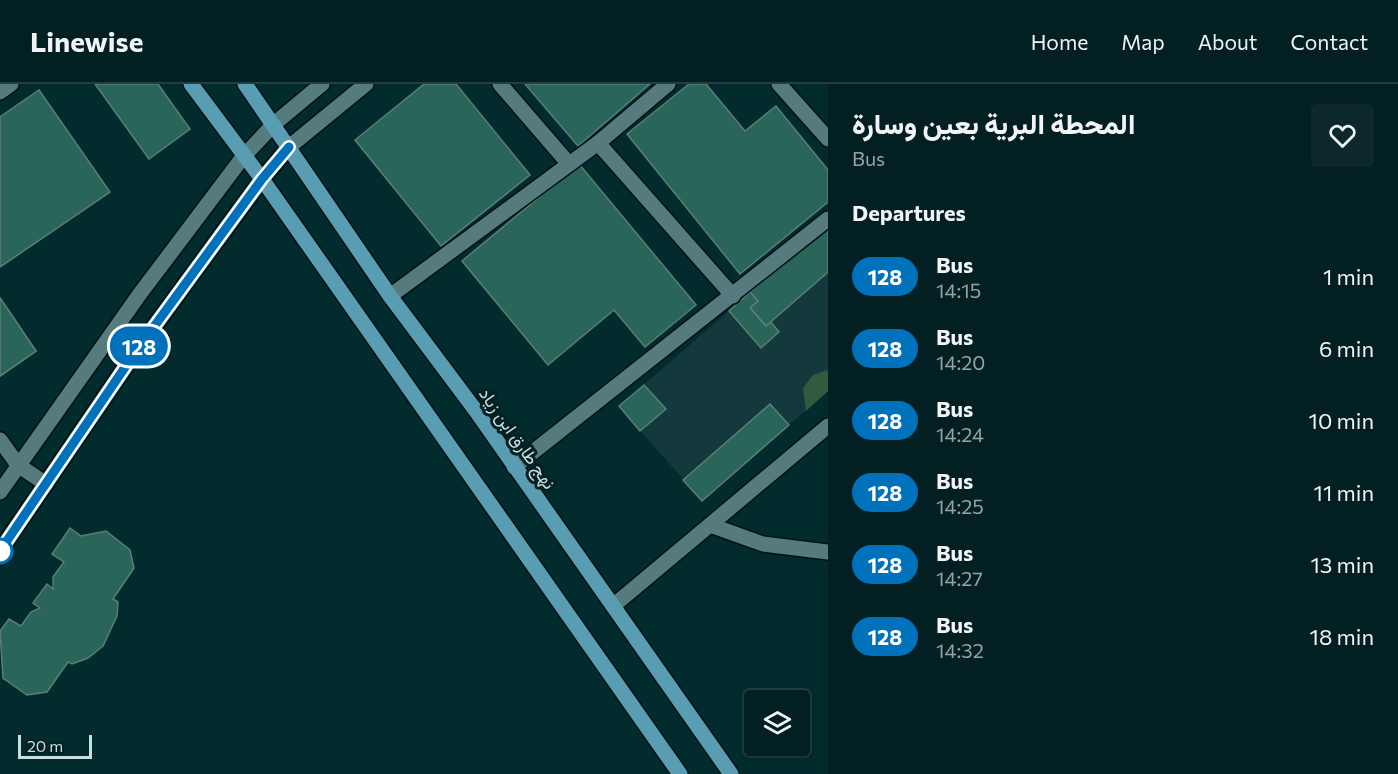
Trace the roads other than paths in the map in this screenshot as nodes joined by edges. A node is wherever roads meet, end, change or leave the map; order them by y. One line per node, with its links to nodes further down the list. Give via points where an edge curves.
1 (11, 84): 9 (street)
2 (191, 84): 14 (main road)
3 (245, 84): 10 (main road, نهج طارق ابن زياد)
4 (322, 84): 10 (street)
5 (366, 84): 13 (street)
6 (500, 84): 15 (street)
7 (668, 84): 12 (street)
8 (779, 84): 11 (street)
9 (0, 92)
10 (274, 124): 13 (main road, نهج طارق ابن زياد); 14 (street)
11 (828, 139)
12 (598, 142): 15 (street); 19 (street)
13 (289, 147): 16 (street); 18 (main road, نهج طارق ابن زياد)
14 (243, 157): 16 (main road); 22 (street)
15 (569, 164): 18 (street)
16 (262, 179): 24 (street, via 134,354); 30 (main road)
17 (828, 219): 19 (street)
18 (390, 296): 23 (main road, نهج طارق ابن زياد)
19 (733, 296): 23 (street)
20 (828, 426): 26 (street)
21 (0, 440): 22 (street)
22 (18, 465): 24 (street); 25 (street)
23 (514, 467): 29 (main road, نهج طارق ابن زياد)
24 (46, 484): 27 (street)
25 (0, 492)
26 (710, 525): 28 (street, via 763,544); 29 (street)
27 (0, 551)
28 (828, 552)
29 (613, 606): 31 (main road, نهج طارق ابن زياد)
30 (680, 774)
31 (731, 774)

